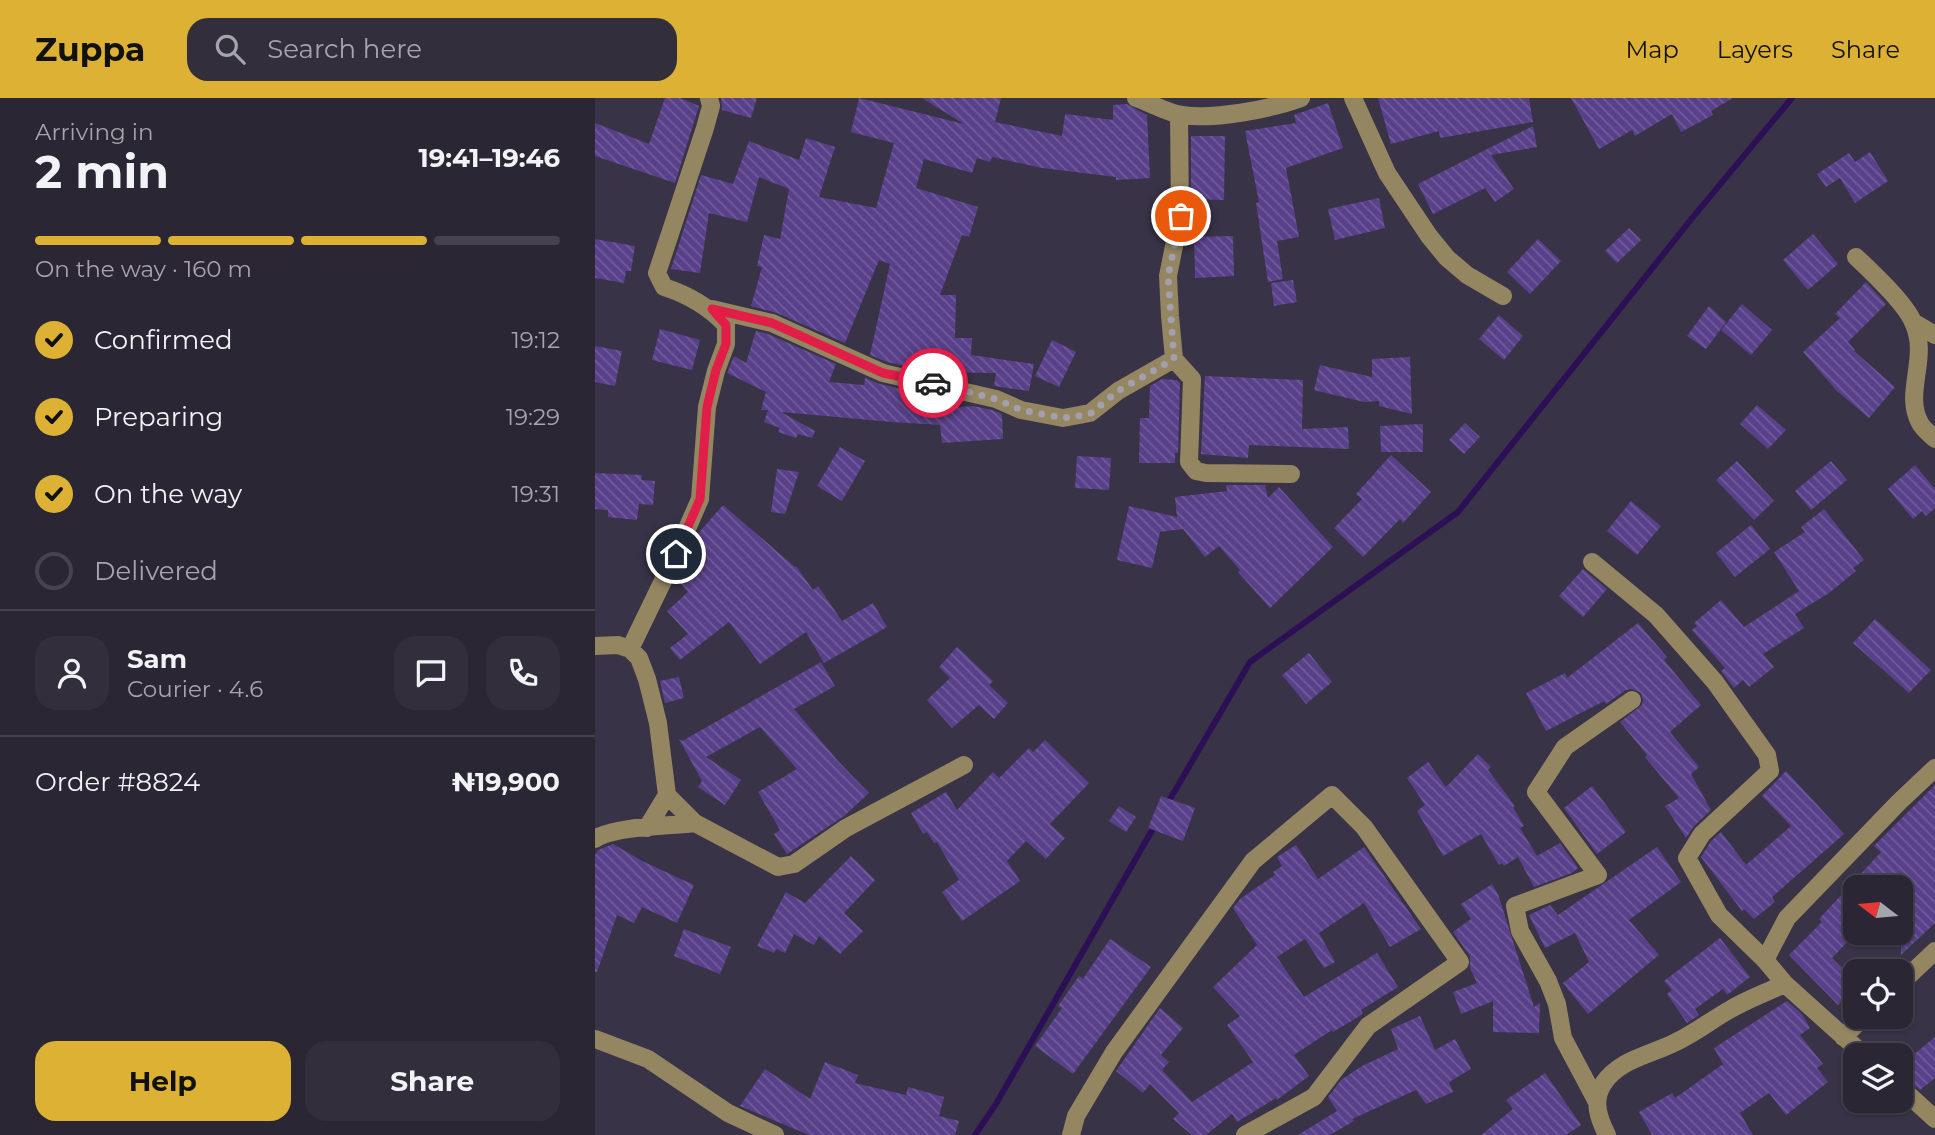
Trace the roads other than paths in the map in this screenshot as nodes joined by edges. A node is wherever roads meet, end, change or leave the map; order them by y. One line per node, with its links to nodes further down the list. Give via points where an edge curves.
1 (709, 98): 8 (street, via 705,128 657,273 664,287)
2 (1136, 98): 5 (street)
3 (1301, 98): 5 (street, via 1209,117)
4 (1353, 98): 7 (street, via 1387,173 1429,236 1467,275)
5 (1179, 115): 11 (street, via 1181,216 1168,276)
6 (1856, 257): 9 (street)
7 (1503, 296)
8 (712, 309): 11 (street, via 772,323 883,373 1063,418 1090,414 1118,391); 16 (street, via 726,325 726,344 707,407 700,499)
9 (1913, 322): 10 (street); 12 (street, via 1921,351 1913,394 1920,423)
10 (1935, 335)
11 (1174, 359): 13 (street, via 1192,379 1189,462 1196,471)
12 (1935, 439)
13 (1291, 474)
14 (1592, 562): 25 (street, via 1656,615 1715,682 1767,755 1770,771 1702,834 1687,858 1719,915)
15 (595, 646): 16 (street)
16 (630, 649): 20 (street, via 647,679)
17 (1632, 700): 33 (street, via 1565,747 1537,792 1598,875 1515,906 1520,930 1557,1003 1563,1038)
18 (964, 765): 21 (street, via 846,828 794,863 778,867)
19 (1935, 768): 25 (street, via 1787,918)
20 (667, 795): 21 (street); 22 (street)
21 (695, 823): 22 (street)
22 (647, 828): 23 (street)
23 (595, 839)
24 (1935, 951): 26 (street)
25 (1765, 960): 27 (street)
26 (1913, 972)
27 (1785, 984): 29 (street); 33 (street, via 1613,1071)
28 (1851, 1029): 29 (street)
29 (1843, 1037): 31 (street)
30 (595, 1039): 35 (street, via 648,1059 728,1113)
31 (1850, 1043)
32 (1913, 1099): 34 (street)
33 (1597, 1102): 38 (street)
34 (1935, 1119)
35 (775, 1135)
36 (1071, 1135): 37 (street, via 1076,1116 1114,1052 1252,861 1332,796 1364,827 1460,962 1368,1026 1314,1097)
37 (1245, 1135)
38 (1607, 1135)

